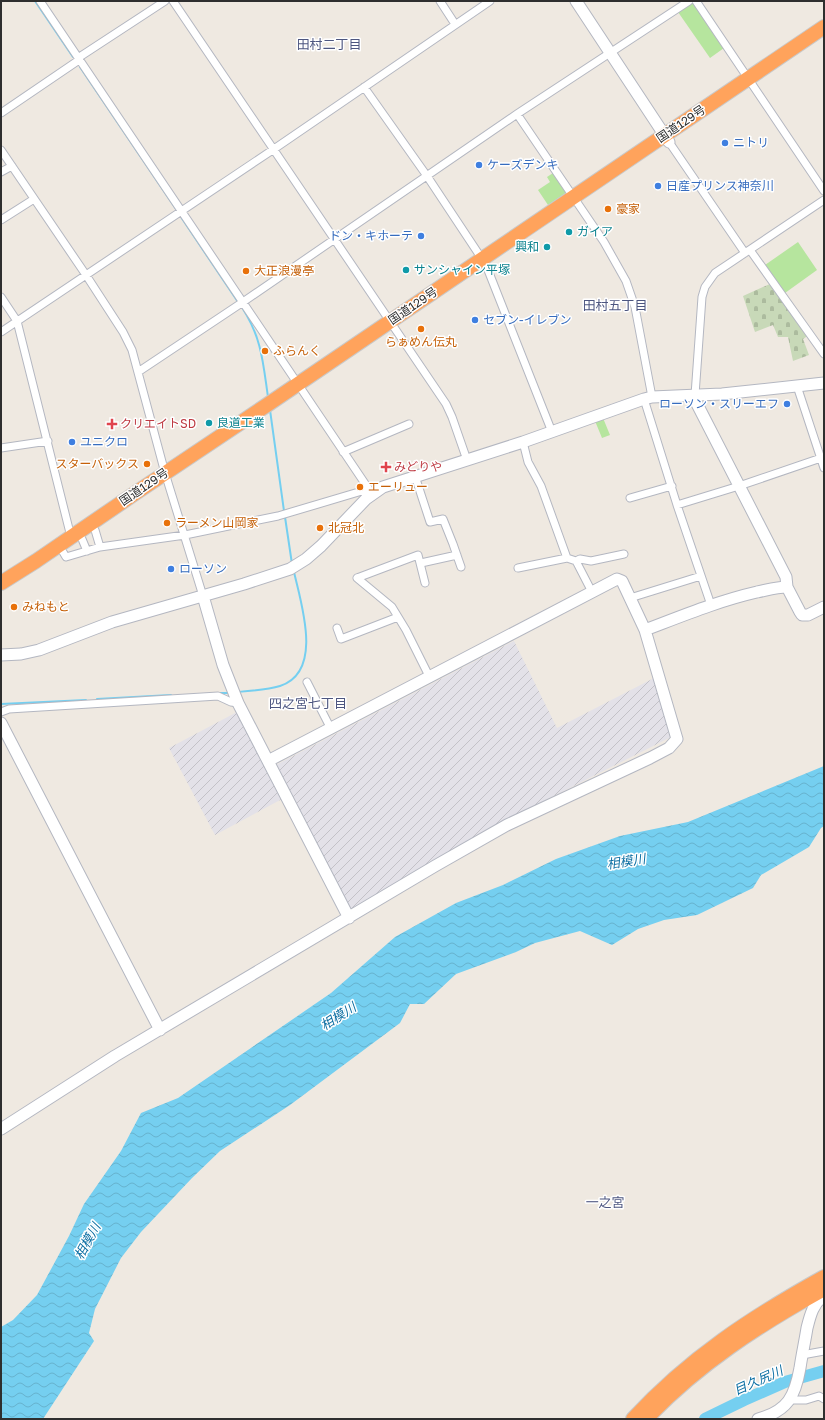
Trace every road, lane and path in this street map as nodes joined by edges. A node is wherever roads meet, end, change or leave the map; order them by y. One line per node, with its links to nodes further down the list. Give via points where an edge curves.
1 (40, 1): 13 (street)
2 (165, 1): 13 (street, via 81,56)
3 (173, 1): 19 (street)
4 (440, 1): 9 (street)
5 (490, 1): 9 (street)
6 (576, 1): 12 (street)
7 (689, 1): 12 (street)
8 (696, 1): 14 (street)
9 (455, 24): 15 (street)
10 (824, 27): 14 (highway, 国道129号)
11 (824, 37): 14 (highway, 国道129号)
12 (610, 52): 17 (street); 18 (street)
13 (79, 60): 16 (street); 28 (street)
14 (750, 82): 18 (highway, 国道129号); 24 (street)
15 (364, 87): 19 (street); 23 (street)
16 (1, 113)
17 (518, 114): 23 (street); 27 (street)
18 (667, 138): 27 (highway, 国道129号); 31 (street)
19 (274, 149): 28 (street); 30 (street)
20 (1, 150): 21 (street)
21 (12, 166): 22 (street); 25 (street)
22 (1, 172)
23 (427, 176): 30 (street); 32 (street)
24 (824, 191)
25 (34, 198): 29 (street); 33 (street)
26 (824, 200): 31 (street)
27 (576, 201): 32 (highway, 国道129号); 45 (street, via 604,242 626,281 635,307)
28 (180, 211): 33 (street); 35 (street)
29 (1, 220)
30 (334, 240): 35 (street); 37 (street)
31 (748, 251): 39 (street); 44 (street, via 715,273 705,287 700,318)
32 (484, 262): 37 (highway, 国道129号); 47 (street)
33 (86, 275): 36 (street); 40 (street, via 123,332 132,350)
34 (1, 297): 36 (street)
35 (244, 302): 40 (street); 43 (street)
36 (18, 321): 38 (street); 48 (street)
37 (391, 325): 43 (highway, 国道129号); 53 (street, via 446,404)
38 (1, 332)
39 (824, 354)
40 (138, 372): 56 (street)
41 (824, 382): 42 (street)
42 (797, 386): 44 (street); 52 (street)
43 (300, 387): 51 (street); 56 (highway, 国道129号)
44 (695, 395): 45 (street); 58 (street, via 695,400)
45 (648, 398): 47 (street); 57 (street)
46 (409, 424): 51 (street)
47 (552, 432): 49 (street)
48 (48, 441): 50 (street); 64 (street)
49 (523, 442): 53 (street); 68 (street, via 528,462 541,486)
50 (1, 448)
51 (343, 452): 59 (street)
52 (822, 456): 54 (street); 58 (street)
53 (467, 460): 55 (street)
54 (824, 468)
55 (415, 476): 59 (street, via 391,483); 67 (street, via 430,522 443,519)
56 (167, 477): 62 (highway, 国道129号); 63 (street); 64 (highway, 国道129号)
57 (672, 486): 60 (street); 61 (street)
58 (739, 486): 61 (street); 76 (street, via 786,577)
59 (372, 494): 63 (street, via 362,491 278,516); 79 (street, via 322,546 293,567)
60 (630, 498)
61 (677, 504): 73 (street)
62 (95, 530): 64 (highway, 国道129号); 65 (street)
63 (185, 535): 65 (street); 79 (street)
64 (80, 542): 65 (street); 74 (highway, 国道129号); 77 (highway, 国道129号)
65 (100, 548)
66 (624, 554): 69 (street, via 591,561)
67 (457, 555): 70 (street); 71 (street)
68 (568, 558): 69 (street); 72 (street)
69 (576, 561): 78 (street)
70 (421, 563): 75 (street); 83 (street, via 418,555 357,578 392,607)
71 (461, 566)
72 (518, 568)
73 (701, 576): 80 (street); 81 (street)
74 (1, 583)
75 (425, 583)
76 (787, 587): 81 (street, via 748,594); 82 (street, via 802,615 808,615)
77 (1, 592)
78 (592, 592): 80 (street, via 616,579 622,580); 87 (street)
79 (203, 596): 86 (street, via 112,622 39,650); 89 (street)
80 (630, 598): 85 (street)
81 (711, 605): 85 (street)
82 (824, 607)
83 (398, 616): 84 (street, via 341,639); 87 (street)
84 (336, 628)
85 (645, 630): 94 (street, via 676,733 677,739 674,743 650,758 507,825)
86 (1, 655)
87 (430, 678): 92 (street)
88 (307, 682): 92 (street)
89 (236, 700): 90 (street, via 231,702 218,696 9,709); 93 (street)
90 (1, 712)
91 (1, 723): 95 (street)
92 (331, 729): 93 (street)
93 (268, 762): 94 (street)
94 (349, 918): 95 (street)
95 (160, 1030): 96 (street)
96 (1, 1128)
97 (824, 1277): 104 (highway, via 717,1343 671,1380)
98 (824, 1289): 105 (highway, via 769,1320 720,1353 679,1386)
99 (824, 1296): 101 (street, via 818,1300 809,1318)
100 (824, 1351): 101 (street)
101 (802, 1358): 102 (street, via 797,1384)
102 (790, 1399): 103 (street, via 806,1400 819,1396); 106 (street, via 775,1413)
103 (824, 1399)
104 (633, 1419)
105 (646, 1419)
106 (758, 1419)

